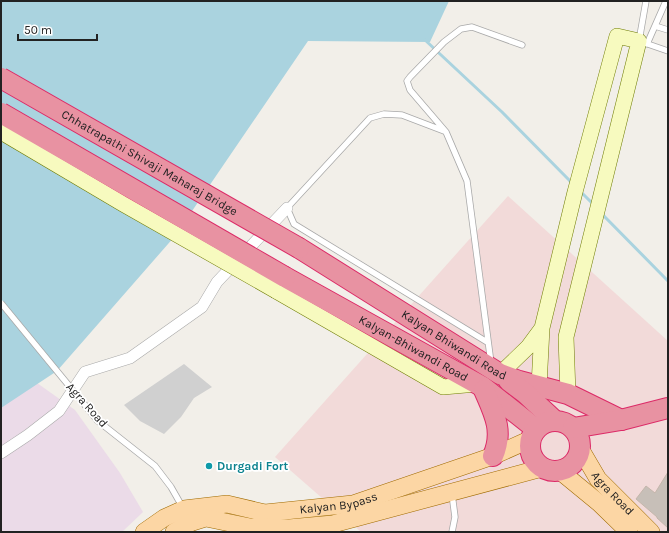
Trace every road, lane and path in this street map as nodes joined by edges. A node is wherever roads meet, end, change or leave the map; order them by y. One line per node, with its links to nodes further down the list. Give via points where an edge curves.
1 (646, 1): 5 (lane)
2 (666, 1): 3 (lane)
3 (655, 26): 4 (lane); 5 (lane)
4 (668, 30)
5 (643, 42): 7 (lane); 16 (street, via 617,36 576,187); 19 (street, via 598,209 566,337)
6 (522, 45): 11 (lane, via 472,27 461,29 444,42 410,77 407,81 410,90)
7 (668, 51)
8 (1, 78): 13 (highway, Chhatrapathi Shivaji Maharaj Bridge, bridge)
9 (1, 113): 14 (highway, bridge)
10 (1, 132): 14 (street, bridge, via 123,204)
11 (446, 132): 12 (lane, via 402,115 384,114 370,118); 17 (lane, via 467,181)
12 (287, 208): 17 (lane, via 294,224); 30 (street, via 217,282 202,307 130,358 85,372 59,411)
13 (299, 248): 20 (highway, Kalyan Bhiwandi Road)
14 (280, 284): 21 (highway, Kalyan-Bhiwandi Road)
15 (1, 303): 34 (lane, Agra Road, bridge, via 98,421 155,466)
16 (542, 328): 18 (street); 20 (street, via 528,346)
17 (487, 342): 20 (lane)
18 (541, 347): 19 (street); 22 (street)
19 (566, 350): 23 (street)
20 (496, 371): 22 (highway, Kalyan Bhiwandi Road, via 518,381); 26 (highway)
21 (480, 386): 28 (highway, Kalyan-Bhiwandi Road); 31 (highway, via 495,414 499,430)
22 (539, 386): 23 (highway, Kalyan Bhiwandi Road)
23 (568, 394): 25 (highway, Kalyan Bhiwandi Road)
24 (668, 408): 25 (highway)
25 (621, 420): 29 (highway)
26 (555, 421): 28 (highway, via 543,424); 29 (highway, via 566,423)
27 (668, 421): 29 (highway)
28 (534, 434): 31 (main road, Kalyan Bypass); 32 (highway, via 530,447 532,455 536,462)
29 (578, 439): 32 (highway, via 578,458 574,464 568,469); 39 (main road, Agra Road, via 598,479)
30 (1, 453)
31 (493, 456): 34 (main road, Kalyan Bypass, via 353,504 265,513 227,504)
32 (551, 470): 33 (main road, Kalyan Bypass); 38 (main road, Agra Road, via 600,503)
33 (452, 492): 34 (main road, Kalyan Bypass, via 333,524 289,528 250,527); 37 (lane, via 455,517)
34 (187, 516): 35 (main road, Kalyan Bypass, via 164,518); 36 (main road, Kalyan Bypass)
35 (144, 532)
36 (174, 532)
37 (452, 532)
38 (629, 532)
39 (651, 532)

